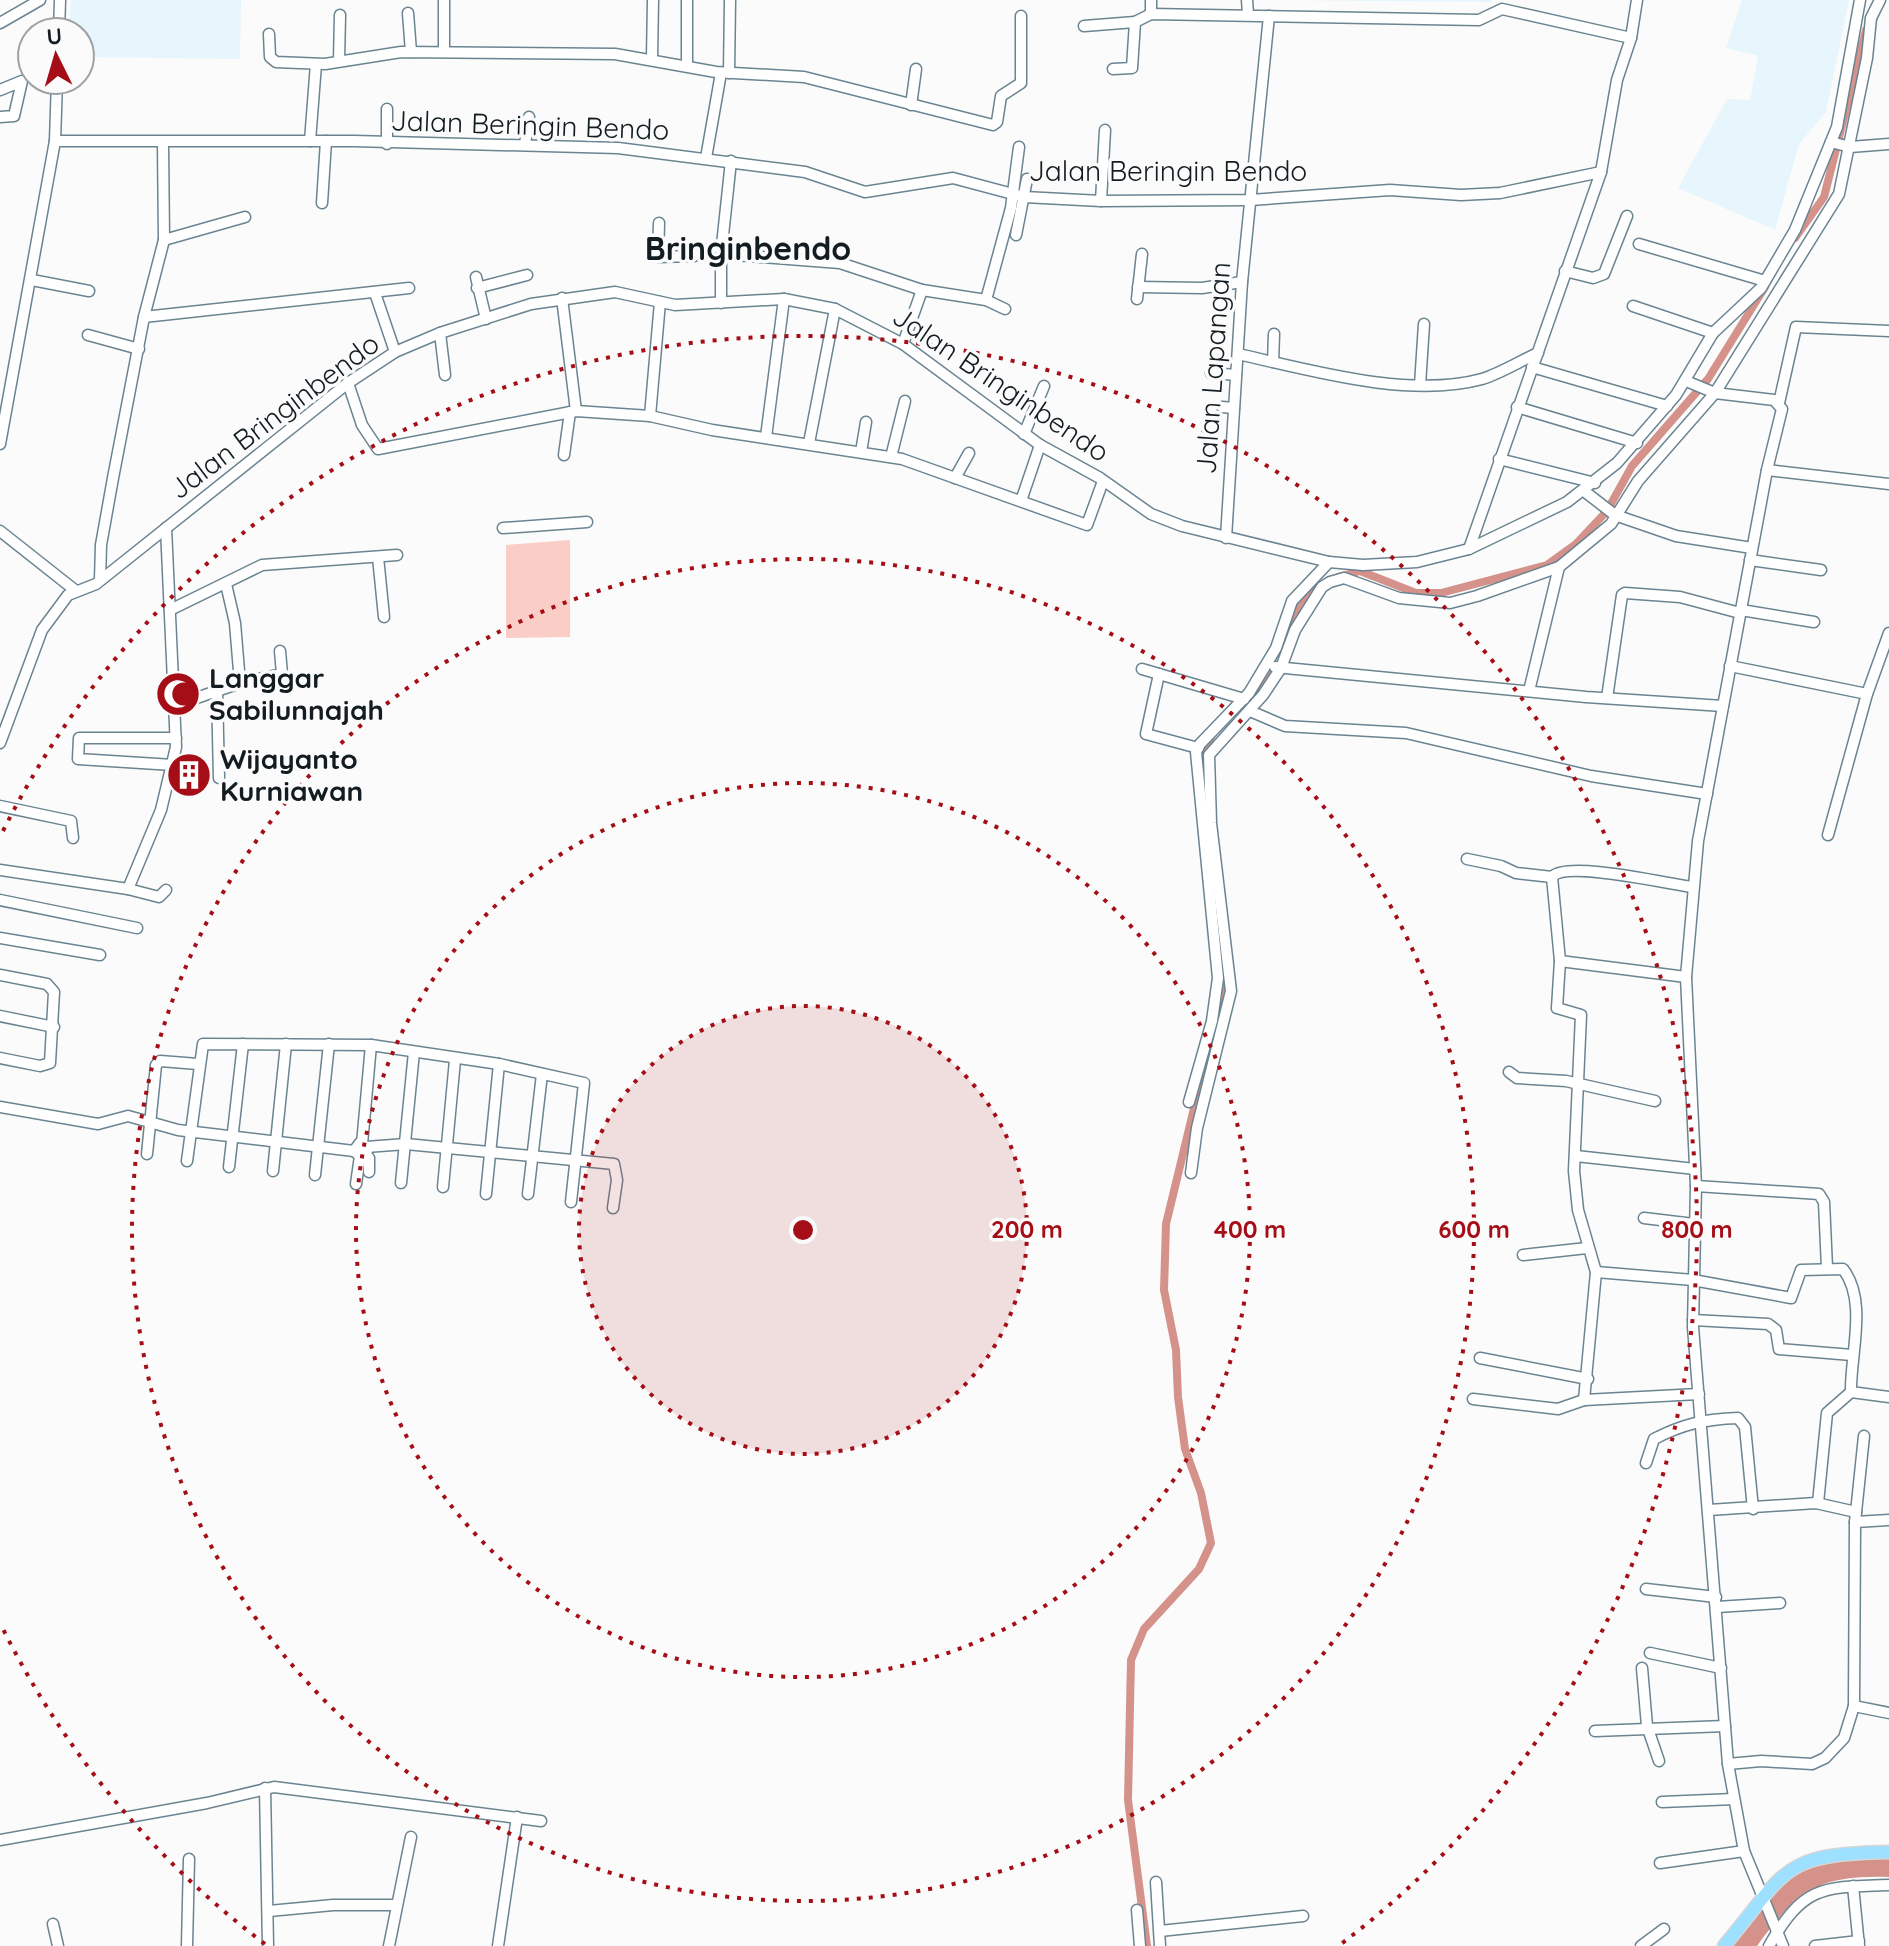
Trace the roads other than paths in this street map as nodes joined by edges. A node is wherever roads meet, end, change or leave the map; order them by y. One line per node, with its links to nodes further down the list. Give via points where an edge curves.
1 (40, 0): 20 (street)
2 (444, 0): 26 (street)
3 (653, 0): 27 (street)
4 (687, 0): 30 (street)
5 (730, 0): 33 (street)
6 (1151, 0): 14 (street)
7 (1247, 0): 15 (street)
8 (1494, 0): 13 (street)
9 (1637, 0): 23 (street)
10 (1860, 0): 24 (street)
11 (1880, 0): 24 (street)
12 (408, 13): 25 (street)
13 (1494, 13): 18 (street, via 1479,20); 23 (street, via 1502,9)
14 (1151, 14): 15 (street); 19 (street)
15 (1248, 14): 18 (street)
16 (340, 15): 28 (street)
17 (1021, 16): 36 (street, via 1021,83 1001,96 996,124)
18 (1269, 16): 56 (street, Jalan Lapangan)
19 (1135, 22): 21 (street); 32 (street, via 1132,68)
20 (0, 23)
21 (1084, 26)
22 (269, 34): 29 (street, via 272,60)
23 (1631, 38): 53 (street, via 1617,80)
24 (1861, 44): 44 (street); 50 (street)
25 (411, 52): 26 (street); 28 (street)
26 (444, 52): 27 (street)
27 (652, 59): 30 (street)
28 (339, 61): 29 (street)
29 (316, 64): 42 (street)
30 (687, 66): 33 (street)
31 (916, 69): 36 (street)
32 (1113, 69)
33 (725, 73): 36 (street, via 804,77); 51 (street)
34 (0, 90): 38 (street, via 22,81 14,116)
35 (56, 96): 41 (street)
36 (911, 105)
37 (387, 109): 46 (street)
38 (0, 117)
39 (529, 117): 47 (street)
40 (1105, 130): 57 (street)
41 (55, 141): 45 (street, Jalan Beringin Bendo); 69 (street)
42 (310, 141): 43 (street, Jalan Beringin Bendo); 45 (street, Jalan Beringin Bendo)
43 (326, 141): 46 (street, Jalan Beringin Bendo); 58 (street)
44 (1833, 143): 50 (street); 72 (street)
45 (163, 144): 63 (street)
46 (387, 144): 47 (street, Jalan Beringin Bendo)
47 (525, 144): 51 (street, Jalan Beringin Bendo)
48 (1889, 144): 50 (street)
49 (1019, 147): 55 (street)
50 (1849, 147): 72 (street, via 1839,194)
51 (706, 158): 52 (street, Jalan Beringin Bendo)
52 (731, 161): 55 (street, Jalan Beringin Bendo, via 805,172 865,192 953,178); 65 (street)
53 (1601, 172): 56 (street, Jalan Beringin Bendo, via 1500,193 1390,190); 67 (street)
54 (1027, 179): 55 (street)
55 (1019, 196): 57 (street, Jalan Beringin Bendo); 62 (street); 78 (street)
56 (1250, 200): 57 (street, Jalan Beringin Bendo); 70 (street, Jalan Lapangan)
57 (1101, 201)
58 (322, 203)
59 (1627, 216): 67 (street, via 1604,274 1593,278)
60 (245, 217): 63 (street)
61 (659, 223): 65 (street, via 658,257)
62 (1016, 235)
63 (164, 240): 84 (street)
64 (1639, 244): 72 (street)
65 (721, 249): 73 (street, via 840,263); 80 (street)
66 (1142, 254): 70 (street, via 1138,293)
67 (1565, 271): 95 (street)
68 (527, 275): 85 (street, via 476,283)
69 (32, 280): 74 (street); 118 (street)
70 (1242, 282): 96 (street, Jalan Lapangan)
71 (409, 288): 75 (street)
72 (1770, 288): 89 (street, Jalan Bringinbendo); 106 (street)
73 (922, 290): 78 (street); 92 (street)
74 (89, 291)
75 (375, 293): 84 (street); 94 (street)
76 (562, 298): 79 (street, Jalan Bringinbendo, via 615,292); 85 (street, Jalan Bringinbendo); 113 (street)
77 (784, 299): 80 (street, Jalan Bringinbendo); 82 (street, Jalan Bringinbendo); 117 (street)
78 (986, 300): 83 (street)
79 (660, 302): 80 (street, Jalan Bringinbendo); 114 (street)
80 (721, 303)
81 (1633, 306): 89 (street)
82 (835, 309): 92 (street, Jalan Bringinbendo); 119 (street)
83 (1005, 309)
84 (144, 317): 93 (street)
85 (486, 319): 88 (street, Jalan Bringinbendo)
86 (1424, 324): 104 (street)
87 (1889, 331): 108 (street, via 1796,327)
88 (440, 333): 94 (street, Jalan Bringinbendo); 100 (street)
89 (1713, 333): 102 (street, Jalan Bringinbendo)
90 (1274, 334): 97 (street)
91 (88, 335): 93 (street)
92 (903, 344): 116 (street, Jalan Bringinbendo)
93 (139, 349): 148 (street, via 101,545)
94 (395, 352): 103 (street, Jalan Bringinbendo)
95 (1538, 353): 98 (street); 104 (street, via 1485,378)
96 (1238, 354): 97 (street); 101 (street, Jalan Lapangan)
97 (1273, 362): 104 (street)
98 (1532, 367): 109 (street); 111 (street)
99 (1211, 373): 101 (street)
100 (445, 375)
101 (1236, 375): 112 (street, Jalan Lapangan)
102 (1686, 381): 106 (street); 109 (street, Jalan Bringinbendo)
103 (348, 383): 113 (street, via 362,425 378,449); 136 (street, Jalan Bringinbendo)
104 (1420, 385)
105 (1044, 386): 116 (street)
106 (1708, 391): 108 (street); 134 (street)
107 (905, 401): 125 (street)
108 (1779, 403): 127 (street, via 1782,409)
109 (1667, 406): 120 (street, Jalan Bringinbendo)
110 (1222, 407): 112 (street)
111 (1517, 407): 120 (street); 126 (street)
112 (1234, 408): 139 (street, Jalan Lapangan, via 1228,425)
113 (573, 411): 114 (street); 124 (street)
114 (650, 416): 117 (street)
115 (866, 422): 122 (street)
116 (1024, 434): 121 (street, Jalan Bringinbendo)
117 (766, 437): 119 (street)
118 (1, 438)
119 (809, 443): 122 (street)
120 (1637, 443): 129 (street, Jalan Bringinbendo)
121 (1040, 445): 130 (street, Jalan Bringinbendo); 133 (street)
122 (861, 452): 125 (street)
123 (969, 453): 128 (street)
124 (564, 455)
125 (891, 457): 128 (street)
126 (1499, 459): 129 (street); 141 (street)
127 (1767, 470): 131 (street); 140 (street)
128 (955, 478): 133 (street)
129 (1595, 483): 132 (street, Jalan Bringinbendo)
130 (1107, 484): 133 (street, via 1088,524); 139 (street, Jalan Bringinbendo, via 1151,514)
131 (1889, 484)
132 (1584, 491): 134 (street); 141 (street, Jalan Bringinbendo)
133 (1021, 501)
134 (1610, 512): 140 (street, via 1676,536); 146 (street, via 1587,547)
135 (587, 522): 137 (street)
136 (166, 528): 148 (street, Jalan Bringinbendo); 151 (street)
137 (503, 528)
138 (0, 531): 150 (street)
139 (1226, 538): 145 (street, Jalan Bringinbendo)
140 (1752, 548): 144 (street)
141 (1469, 549): 145 (street, Jalan Bringinbendo, via 1417,562)
142 (397, 555): 143 (street)
143 (378, 557): 149 (street, via 262,565); 153 (street)
144 (1750, 560): 147 (street); 152 (street)
145 (1329, 562): 157 (street, via 1292,601)
146 (1559, 567): 157 (street, via 1450,603 1399,598 1336,579 1322,587); 163 (street)
147 (1821, 570)
148 (100, 580): 150 (street, Jalan Bringinbendo)
149 (226, 584): 151 (street); 161 (street)
150 (82, 590): 171 (street, Jalan Bringinbendo, via 68,595 42,630)
151 (170, 610): 167 (street)
152 (1740, 612): 154 (street); 158 (street); 165 (street, via 1680,597 1625,593)
153 (384, 617)
154 (1814, 622)
155 (1889, 633): 164 (street)
156 (280, 651): 161 (street, via 282,674)
157 (1272, 666): 163 (street); 166 (street); 169 (street)
158 (1730, 666): 164 (street); 168 (street)
159 (1142, 669): 160 (street)
160 (1159, 674): 166 (street); 172 (street, via 1146,734)
161 (240, 683): 162 (street)
162 (217, 691): 167 (street); 174 (street)
163 (1529, 691): 165 (street)
164 (1867, 694): 177 (street)
165 (1607, 698): 168 (street)
166 (1244, 699): 172 (street)
167 (173, 706): 170 (street)
168 (1723, 706): 175 (street)
169 (1250, 711): 175 (street, via 1285,726 1406,733 1591,776); 227 (street, via 1214,746 1206,765 1231,991)
170 (176, 738): 173 (street); 173 (street, via 79,738 78,759)
171 (0, 743)
172 (1198, 748): 207 (street, via 1218,978)
173 (173, 765): 183 (street, via 161,810)
174 (219, 778)
175 (1707, 794): 182 (street)
176 (0, 806): 178 (street, via 71,821)
177 (1828, 835)
178 (73, 838)
179 (1467, 859): 181 (street)
180 (0, 870): 183 (street)
181 (1552, 877): 182 (street, via 1563,870 1594,872); 189 (street)
182 (1692, 887): 191 (street)
183 (128, 889): 184 (street, via 159,897)
184 (166, 890)
185 (0, 900): 186 (street)
186 (137, 928)
187 (0, 938): 188 (street)
188 (100, 955)
189 (1560, 961): 191 (street); 205 (street, via 1557,1008 1581,1015)
190 (0, 975): 193 (street, via 51,987)
191 (1686, 977): 224 (street)
192 (0, 1016): 193 (street)
193 (54, 1027): 199 (street, via 48,1066)
194 (243, 1044): 195 (street); 201 (street, via 203,1044); 211 (street)
195 (286, 1044): 196 (street); 212 (street)
196 (329, 1044): 197 (street); 214 (street)
197 (371, 1045): 198 (street); 216 (street)
198 (414, 1052): 200 (street); 213 (street)
199 (0, 1058)
200 (455, 1060): 202 (street); 215 (street)
201 (198, 1064): 209 (street, via 158,1062); 210 (street)
202 (499, 1064): 204 (street); 218 (street)
203 (1509, 1072): 205 (street, via 1523,1079)
204 (542, 1074): 220 (street); 222 (street, via 584,1083)
205 (1580, 1084): 206 (street); 219 (street)
206 (1655, 1101)
207 (1189, 1102)
208 (0, 1107): 209 (street, via 98,1124 123,1116)
209 (150, 1124): 210 (street); 217 (street)
210 (193, 1131): 211 (street); 221 (street)
211 (235, 1137): 212 (street); 223 (street)
212 (276, 1141): 214 (street); 225 (street)
213 (406, 1144): 215 (street); 216 (street); 229 (street)
214 (318, 1146): 216 (street); 228 (street)
215 (448, 1149): 218 (street); 232 (street)
216 (362, 1150): 226 (street, via 369,1158); 230 (street)
217 (147, 1154)
218 (491, 1154): 220 (street); 233 (street)
219 (1576, 1156): 224 (street); 239 (street, via 1578,1210)
220 (533, 1159): 222 (street); 234 (street)
221 (187, 1161)
222 (576, 1162): 235 (street); 236 (street, via 616,1165)
223 (229, 1167)
224 (1693, 1169): 231 (street)
225 (273, 1171)
226 (369, 1172)
227 (1191, 1173)
228 (315, 1175)
229 (401, 1183)
230 (356, 1184)
231 (1696, 1186): 238 (street); 241 (street, via 1819,1194 1824,1202)
232 (443, 1187)
233 (486, 1194)
234 (528, 1194)
235 (571, 1202)
236 (613, 1208)
237 (1644, 1218): 238 (street)
238 (1694, 1224): 243 (street)
239 (1587, 1248): 240 (street); 242 (street)
240 (1523, 1255)
241 (1827, 1268): 243 (street, via 1801,1270 1791,1298); 245 (street, via 1843,1269 1848,1275 1856,1315)
242 (1596, 1272): 243 (street); 247 (street)
243 (1693, 1280): 244 (street)
244 (1693, 1320): 245 (street, via 1768,1324 1774,1326 1779,1349); 249 (street)
245 (1852, 1355): 248 (street)
246 (1480, 1358): 247 (street)
247 (1588, 1379): 252 (street)
248 (1851, 1392): 250 (street); 256 (street, via 1827,1413)
249 (1699, 1394): 252 (street); 253 (street)
250 (1889, 1397)
251 (1473, 1399): 252 (street, via 1558,1409)
252 (1584, 1400)
253 (1701, 1419): 255 (street, via 1654,1439); 257 (street, via 1742,1421); 258 (street)
254 (1864, 1436): 259 (street)
255 (1646, 1463)
256 (1818, 1503): 257 (street); 259 (street)
257 (1753, 1509): 258 (street)
258 (1709, 1510): 262 (street)
259 (1856, 1517): 260 (street); 267 (street)
260 (1889, 1520)
261 (1646, 1589): 262 (street)
262 (1717, 1602): 263 (street); 266 (street)
263 (1780, 1603)
264 (1650, 1653): 266 (street)
265 (1642, 1668): 269 (street)
266 (1721, 1668): 270 (street)
267 (1854, 1706): 268 (street); 273 (street, via 1844,1738 1812,1764)
268 (1889, 1713)
269 (1647, 1726): 270 (street); 271 (street); 272 (street)
270 (1725, 1726): 273 (street)
271 (1595, 1731)
272 (1659, 1761)
273 (1728, 1764): 275 (street)
274 (265, 1788): 277 (street); 280 (street); 291 (street)
275 (1734, 1799): 276 (street); 281 (street)
276 (1662, 1802)
277 (517, 1817): 278 (street); 302 (street)
278 (541, 1821)
279 (411, 1837): 289 (street)
280 (0, 1840)
281 (1744, 1851): 284 (street); 288 (street)
282 (1889, 1851): 288 (main road, via 1815,1859 1788,1870)
283 (189, 1859): 299 (street)
284 (1660, 1863)
285 (1156, 1882): 296 (street)
286 (1889, 1885): 287 (street)
287 (1853, 1886): 294 (street, via 1807,1897); 297 (street)
288 (1762, 1896): 294 (street); 306 (main road)
289 (395, 1905): 291 (street); 301 (street)
290 (1137, 1910): 303 (street)
291 (269, 1911): 300 (street)
292 (1303, 1916): 296 (street)
293 (53, 1924): 298 (street)
294 (1777, 1926): 307 (street); 308 (street)
295 (1664, 1929): 305 (street)
296 (1160, 1931): 304 (street)
297 (1859, 1944): 309 (street)
298 (58, 1946)
299 (187, 1946)
300 (268, 1946)
301 (389, 1946)
302 (498, 1946)
303 (1140, 1946)
304 (1160, 1946)
305 (1641, 1946)
306 (1724, 1946)
307 (1769, 1946)
308 (1783, 1946)
309 (1815, 1946)

